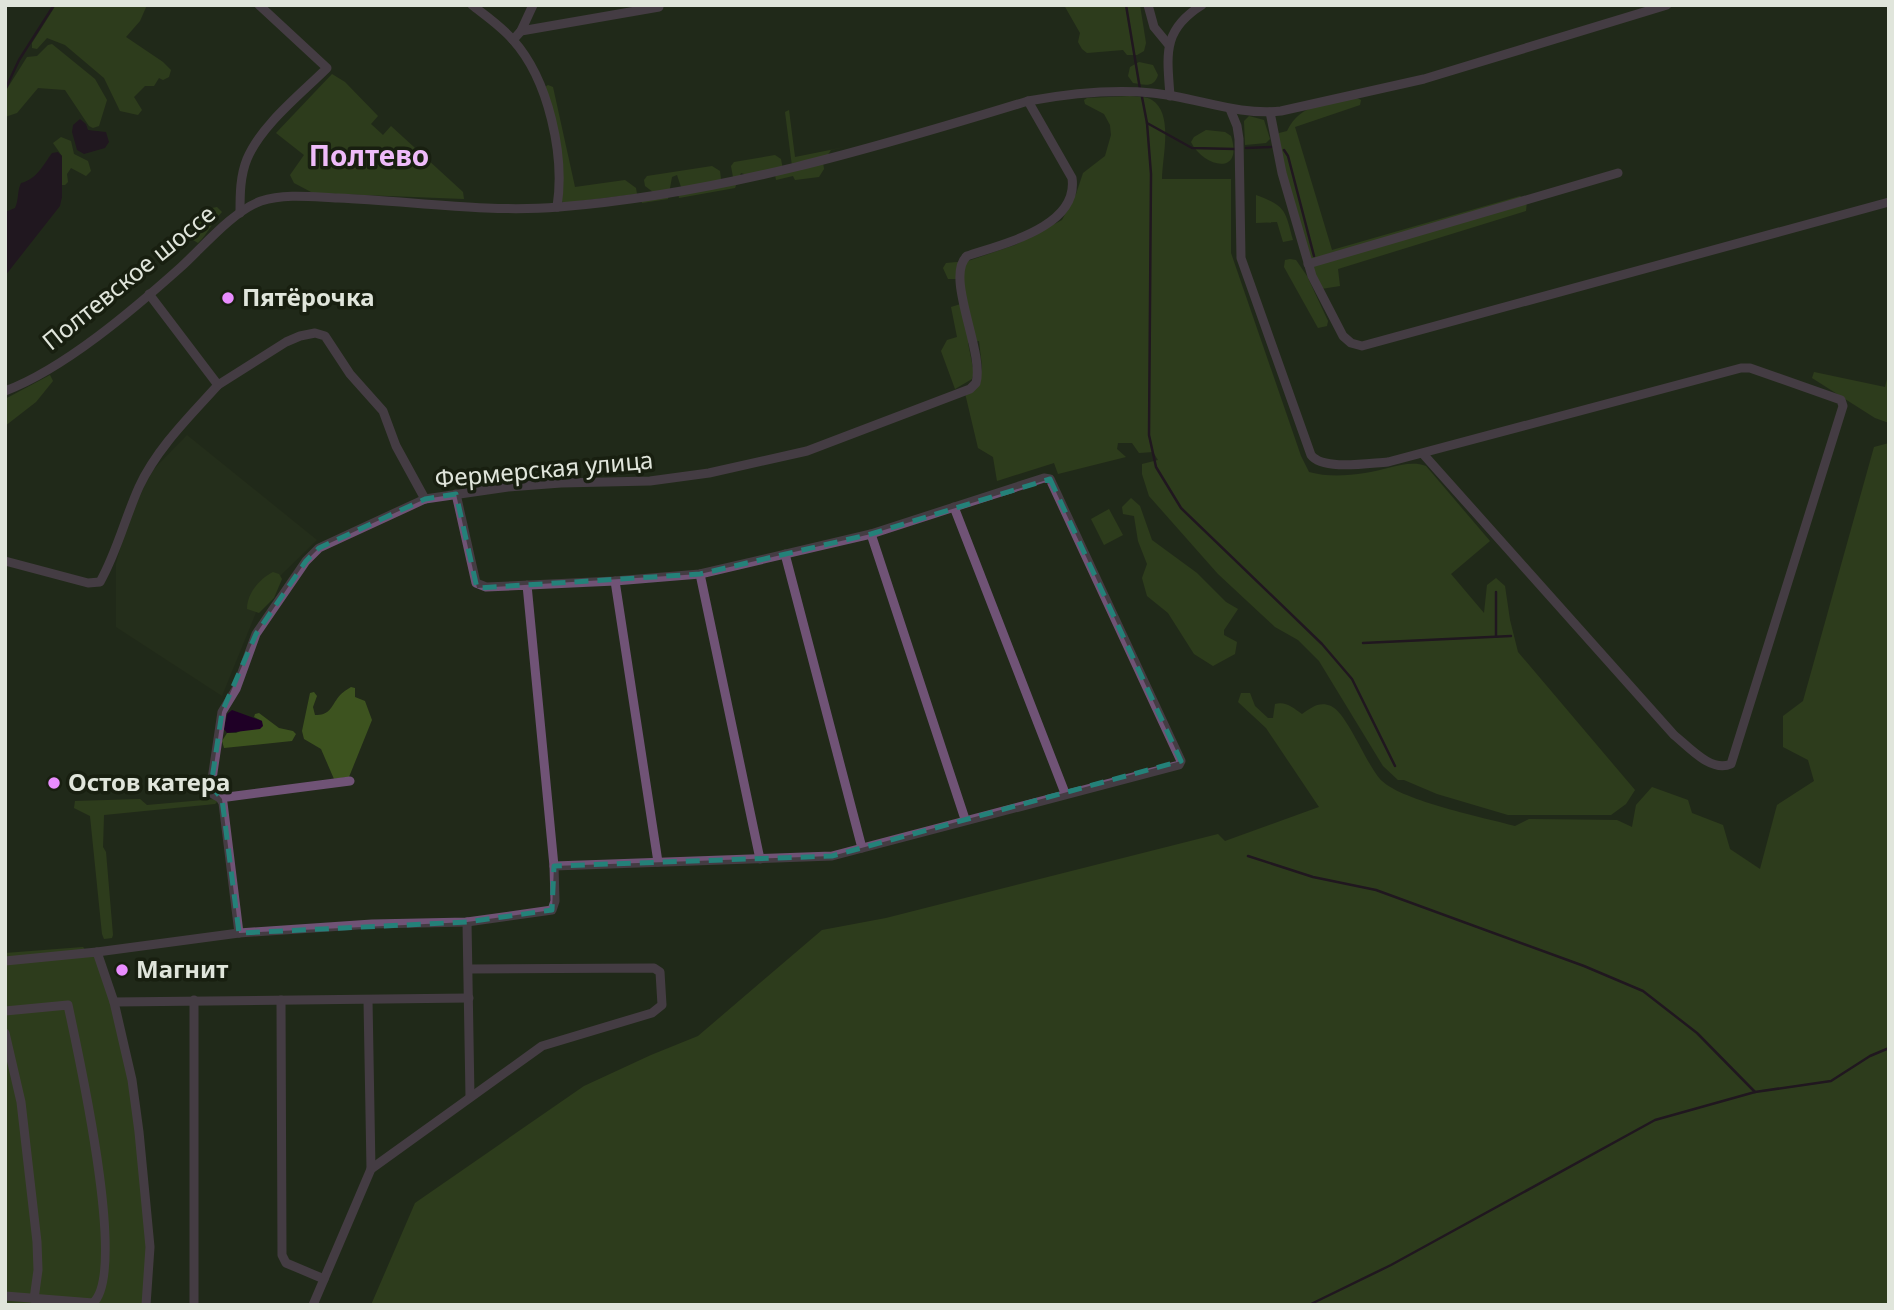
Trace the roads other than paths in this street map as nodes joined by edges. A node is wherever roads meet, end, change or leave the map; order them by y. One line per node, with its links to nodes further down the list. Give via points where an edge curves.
1 (259, 5): 18 (street, via 327,68 262,134 247,158)
2 (472, 5): 9 (street)
3 (533, 5): 8 (street)
4 (1148, 5): 10 (street, via 1154,27)
5 (1202, 5): 10 (street, via 1175,29)
6 (1667, 5): 14 (street, Полтевское шоссе, via 1424,79)
7 (659, 8): 8 (street)
8 (522, 31): 9 (street)
9 (513, 40): 17 (street, via 539,82 547,106 559,156)
10 (1168, 44): 11 (street)
11 (1170, 96): 12 (street, Полтевское шоссе, via 1106,93); 13 (street, Полтевское шоссе)
12 (1028, 101): 17 (street, Полтевское шоссе, via 791,168 673,193); 24 (street, Фермерская улица, via 1073,186 1063,209 1043,227 963,259 959,278 978,367 976,383 970,389 807,451 709,473)
13 (1230, 109): 14 (street, Полтевское шоссе); 23 (street, via 1239,139 1241,258 1311,455 1333,465 1388,462)
14 (1270, 112): 19 (street)
15 (1618, 173): 19 (street)
16 (1889, 202): 19 (street, via 1362,346 1342,336)
17 (557, 207): 18 (street, Полтевское шоссе, via 300,197 265,200)
18 (240, 214): 20 (street, Полтевское шоссе)
19 (1308, 264)
20 (149, 294): 21 (street); 22 (street, Полтевское шоссе, via 64,359)
21 (218, 385): 25 (street, via 286,342 315,334 325,337 383,411); 29 (street, via 150,467 100,582 88,583)
22 (5, 391)
23 (1424, 454): 23 (street, via 1741,368 1841,400 1843,406 1731,764 1719,768 1711,764 1674,735)
24 (456, 494): 25 (street, Фермерская улица); 32 (street, via 476,583 486,587)
25 (425, 499): 35 (street, Фермерская улица, via 319,548 291,581 256,634 236,689 222,712 211,786 213,794)
26 (954, 507): 27 (street); 34 (street); 34 (street, via 1049,479 1181,757 1179,765)
27 (872, 534): 28 (street); 36 (street)
28 (785, 554): 30 (street); 37 (street)
29 (5, 561)
30 (700, 574): 31 (street); 38 (street)
31 (615, 581): 32 (street); 39 (street)
32 (527, 585): 40 (street)
33 (350, 782): 35 (street)
34 (1065, 793): 36 (street)
35 (220, 797): 42 (street, Фермерская улица)
36 (965, 819): 37 (street)
37 (862, 848): 38 (street, via 822,858)
38 (760, 859): 39 (street)
39 (658, 862): 40 (street)
40 (554, 866): 41 (street, via 552,910)
41 (467, 922): 42 (street); 45 (street)
42 (239, 933): 43 (street)
43 (97, 952): 44 (street); 50 (street)
44 (5, 961)
45 (469, 969): 46 (street); 53 (street, via 654,968 660,972 662,1005 652,1013 542,1046)
46 (469, 998): 49 (street); 53 (street)
47 (194, 1000): 48 (street); 50 (street); 60 (street)
48 (281, 1000): 49 (street); 55 (street, via 282,1255 286,1263)
49 (368, 1000): 54 (street)
50 (114, 1002): 59 (street, via 132,1080 148,1213)
51 (5, 1011): 58 (street, via 68,1005 90,1107 106,1242 101,1291 93,1303)
52 (5, 1033): 57 (street, via 21,1102 37,1242)
53 (470, 1097): 54 (street)
54 (371, 1168): 55 (street)
55 (324, 1279): 61 (street)
56 (5, 1296): 57 (street)
57 (34, 1299): 58 (street)
58 (84, 1303)
59 (146, 1305)
60 (194, 1305)
61 (313, 1305)

